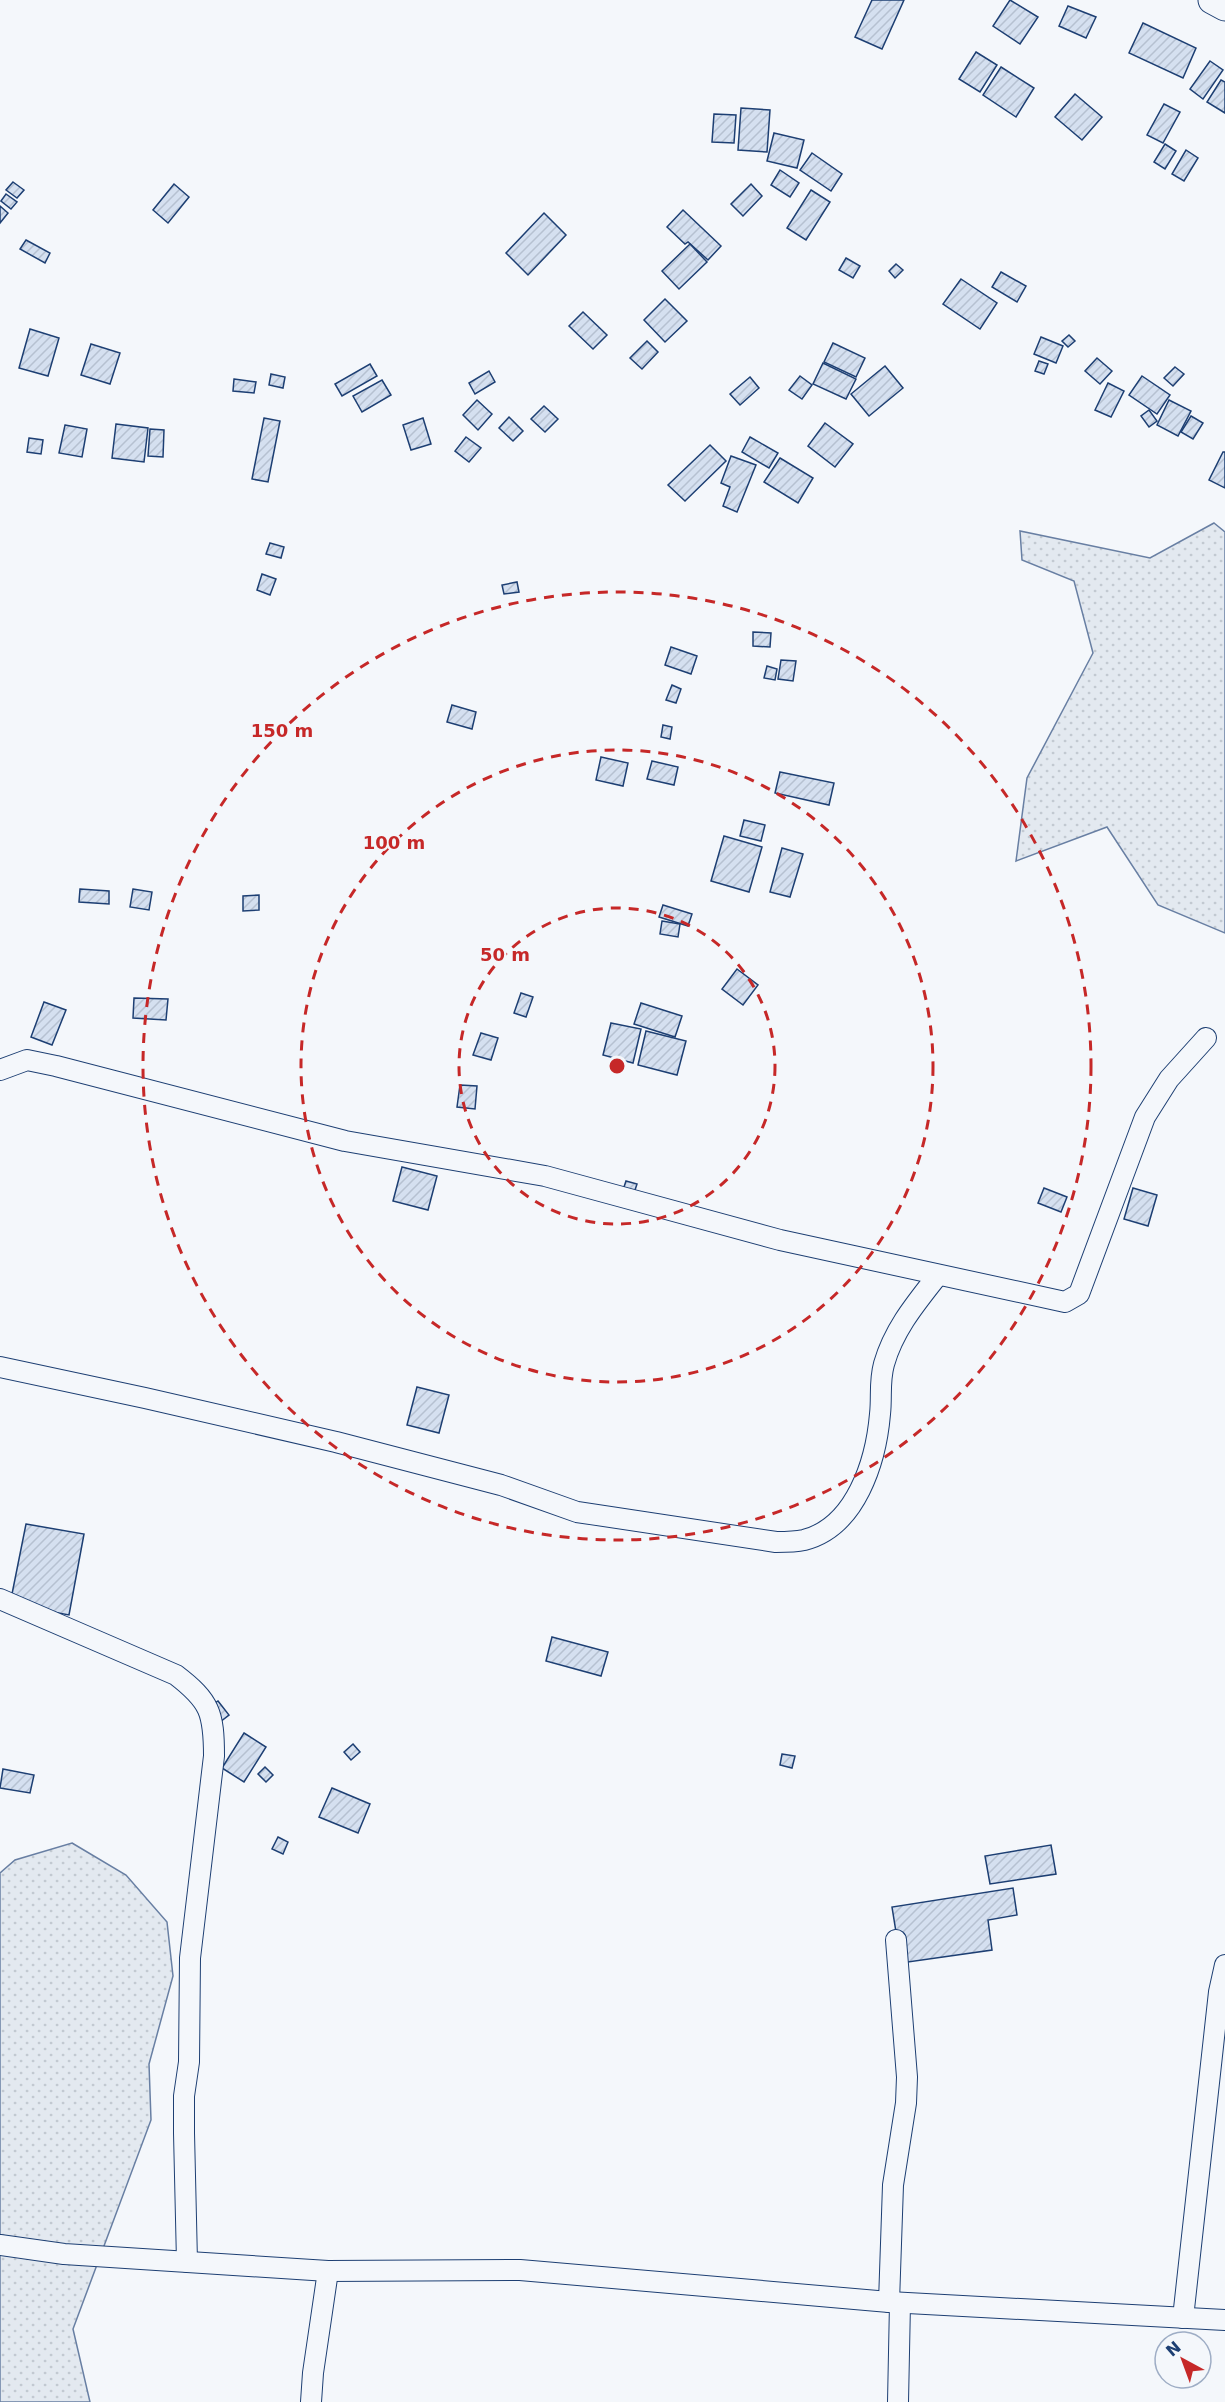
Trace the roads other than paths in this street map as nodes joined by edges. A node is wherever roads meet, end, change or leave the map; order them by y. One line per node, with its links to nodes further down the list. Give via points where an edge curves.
1 (1212, 0): 2 (main road)
2 (1225, 8)
3 (1206, 1038): 5 (street, via 1169,1079 1145,1117 1079,1294 1065,1302)
4 (0, 1070): 5 (street, via 27,1060 56,1066 345,1141 545,1176 780,1240)
5 (938, 1275): 6 (street, via 893,1339 879,1383 880,1413 874,1457 860,1492 844,1513 804,1540 776,1542 577,1512 501,1485 347,1445)
6 (0, 1367)
7 (0, 1599): 11 (street, via 176,1675 207,1706 214,1727 190,1958 189,2062 184,2096)
8 (896, 1940): 13 (street, via 907,2077 892,2185)
9 (1225, 1965): 14 (street)
10 (0, 2245): 11 (street, via 64,2254)
11 (187, 2262): 12 (street)
12 (328, 2271): 13 (street, via 520,2270); 16 (street)
13 (895, 2302): 14 (street); 17 (street)
14 (1183, 2318): 15 (street)
15 (1225, 2320)
16 (311, 2402)
17 (898, 2402)

